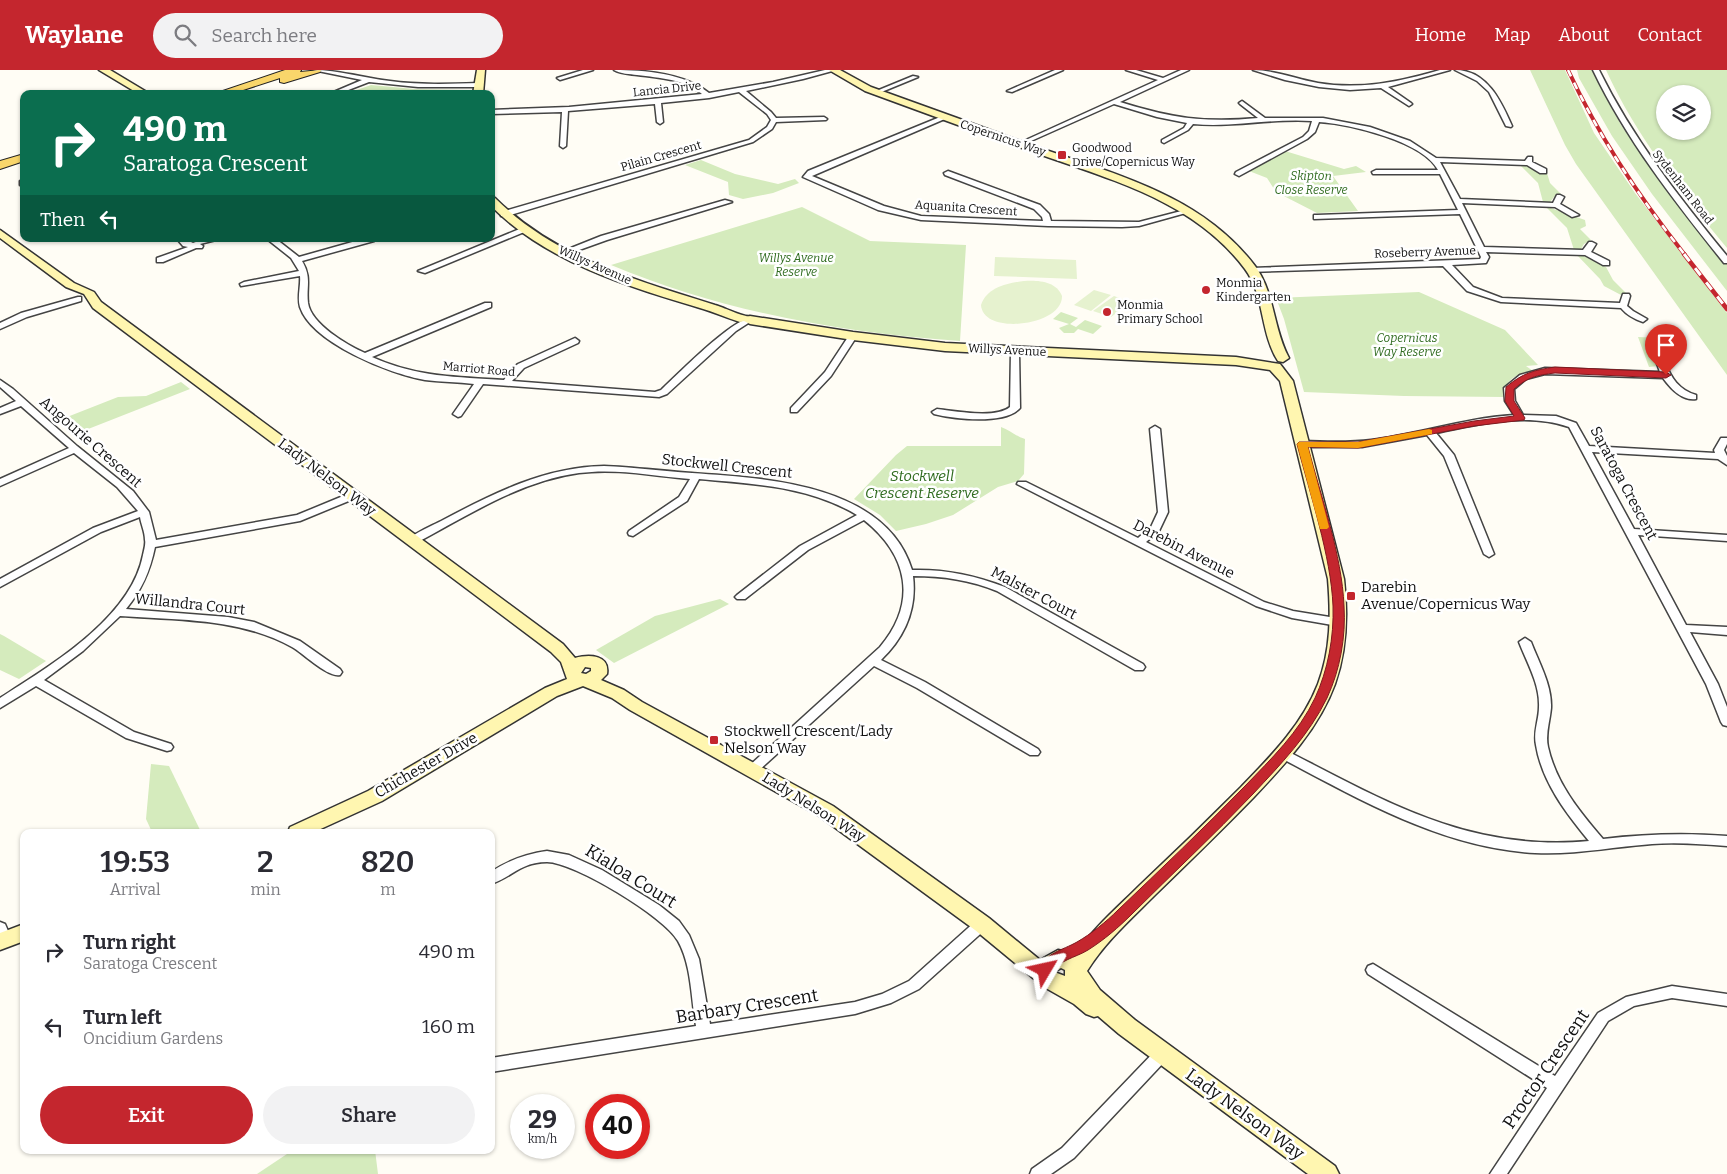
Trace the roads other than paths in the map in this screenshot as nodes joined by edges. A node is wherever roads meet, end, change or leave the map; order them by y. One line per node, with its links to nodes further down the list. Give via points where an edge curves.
1 (103, 70): 27 (street)
2 (296, 70): 24 (main road)
3 (301, 70): 24 (main road)
4 (316, 70): 18 (street); 29 (main road)
5 (336, 70): 18 (street)
6 (481, 70): 26 (street)
7 (590, 70): 21 (street)
8 (621, 70): 34 (street, via 676,79 698,87)
9 (833, 70): 31 (street, Lancia Drive); 33 (street, Copernicus Way)
10 (1060, 70): 32 (street)
11 (1128, 70): 23 (street)
12 (1186, 70): 23 (street)
13 (1256, 70): 25 (street, via 1322,86)
14 (1417, 70): 19 (street)
15 (1447, 70): 19 (street)
16 (1458, 70): 48 (street, via 1489,87 1495,94 1506,126)
17 (1596, 70): 89 (street, Sydenham Road, via 1621,120 1646,158)
18 (344, 73): 22 (street)
19 (1430, 75): 25 (street)
20 (916, 77): 33 (street)
21 (566, 79)
22 (368, 80): 26 (street); 30 (street)
23 (1163, 80): 36 (street)
24 (256, 83): 28 (main road)
25 (1382, 86): 38 (street)
26 (479, 89)
27 (139, 90)
28 (232, 90)
29 (254, 90)
30 (342, 90)
31 (742, 91): 34 (street, Lancia Drive); 43 (street)
32 (1009, 91)
33 (877, 92): 42 (street, Copernicus Way)
34 (709, 96): 35 (street, Lancia Drive)
35 (658, 102): 39 (street, Lancia Drive); 46 (street)
36 (1113, 102): 47 (street, Roseberry Avenue); 50 (street)
37 (1241, 103): 44 (street)
38 (1409, 104)
39 (565, 109): 40 (street, Lancia Drive); 51 (street)
40 (495, 113)
41 (824, 118): 43 (street)
42 (945, 118): 50 (street, Copernicus Way); 72 (street, Aquanita Crescent, via 807,177 901,214 945,220)
43 (774, 120): 69 (street, Pilain Crescent, via 770,128 751,141)
44 (1264, 120): 45 (street, Roseberry Avenue); 47 (street, Roseberry Avenue)
45 (1316, 120): 55 (street, Roseberry Avenue, via 1354,125 1385,134 1419,148); 61 (street, via 1312,132 1305,138)
46 (660, 122)
47 (1190, 122): 49 (street, via 1186,129)
48 (1517, 128)
49 (1164, 141)
50 (1020, 144): 67 (street, Copernicus Way, via 1140,186)
51 (563, 146)
52 (20, 150): 53 (main road)
53 (0, 156)
54 (20, 157): 56 (main road)
55 (1435, 160): 57 (street, via 1529,160); 60 (street, Roseberry Avenue)
56 (0, 164)
57 (1543, 170)
58 (948, 172): 72 (street, via 1037,207 1046,216)
59 (1376, 172): 60 (street)
60 (1442, 172): 63 (street, Roseberry Avenue)
61 (1239, 174)
62 (1560, 197): 66 (street)
63 (1456, 201): 66 (street); 68 (street, Roseberry Avenue)
64 (728, 202): 85 (street)
65 (495, 204): 69 (street, Willys Avenue)
66 (1557, 205): 70 (street)
67 (1189, 211): 72 (street, Aquanita Crescent, via 1139,224); 92 (street, Copernicus Way, via 1231,243)
68 (1462, 212): 71 (street); 84 (street, Roseberry Avenue)
69 (504, 214): 73 (street, Willys Avenue)
70 (1574, 215)
71 (1316, 216)
72 (1048, 224)
73 (525, 230): 81 (street); 85 (street, Willys Avenue)
74 (0, 233): 96 (street, Lady Nelson Way)
75 (184, 242): 82 (street)
76 (204, 242): 82 (street)
77 (206, 242): 82 (street)
78 (276, 242): 88 (street, Marriot Road)
79 (360, 242): 88 (street)
80 (495, 242): 93 (street)
81 (495, 242)
82 (196, 244): 87 (street)
83 (1592, 244): 86 (street, via 1587,249)
84 (1481, 249): 86 (street); 90 (street, Roseberry Avenue, via 1485,257 1483,261)
85 (565, 252): 100 (street, Willys Avenue, via 630,281)
86 (1588, 253): 91 (street)
87 (160, 260)
88 (297, 260): 94 (street, Marriot Road)
89 (1727, 261)
90 (1445, 263): 92 (street, Roseberry Avenue); 99 (street, via 1470,289 1501,300)
91 (1606, 264)
92 (1252, 270): 109 (street, Copernicus Way, via 1263,296)
93 (422, 271)
94 (304, 274): 95 (street); 108 (street, Marriot Road, via 304,305 312,320)
95 (244, 284)
96 (81, 296): 103 (street); 131 (street, Lady Nelson Way)
97 (1626, 296): 99 (street)
98 (488, 305): 108 (street)
99 (1623, 306): 101 (street)
100 (746, 317): 102 (street, Willys Avenue); 113 (street, Marriot Road, via 656,396)
101 (1643, 319)
102 (781, 324): 104 (street, Willys Avenue)
103 (0, 326)
104 (853, 336): 106 (street, Willys Avenue); 116 (street, via 828,374)
105 (575, 341): 113 (street, via 521,366)
106 (1015, 351): 109 (street, Willys Avenue); 118 (street, via 1015,408 1012,413 1000,416)
107 (1666, 356): 110 (street, via 1660,361)
108 (364, 357): 112 (street, Marriot Road, via 414,375)
109 (1278, 365): 124 (street, Copernicus Way)
110 (1666, 375): 114 (street, via 1680,392); 120 (street, via 1555,370 1532,373 1509,388 1510,401)
111 (0, 382): 115 (street, Angourie Crescent)
112 (480, 382): 113 (street, Marriot Road); 119 (street)
113 (506, 384)
114 (1693, 397)
115 (22, 402): 117 (street); 125 (street, Angourie Crescent)
116 (794, 410)
117 (0, 411)
118 (937, 412)
119 (458, 414)
120 (1520, 418): 122 (street, Saratoga Crescent); 126 (street, Saratoga Crescent, via 1568,422 1576,429)
121 (1154, 428): 138 (street, via 1163,512 1154,528)
122 (1430, 432): 124 (street, Saratoga Crescent, via 1358,445); 140 (street, via 1449,455)
123 (1724, 440): 127 (street, via 1720,448)
124 (1302, 444): 145 (street, Copernicus Way, via 1334,565)
125 (75, 449): 129 (street); 132 (street, Angourie Crescent, via 132,495)
126 (1587, 449): 127 (street); 134 (street, Saratoga Crescent)
127 (1724, 459)
128 (696, 476): 133 (street, Stockwell Crescent, via 792,487 834,499); 135 (street, via 683,499); 137 (street, Stockwell Crescent, via 608,469 552,475 514,489)
129 (0, 483)
130 (1022, 484): 138 (street, Darebin Avenue)
131 (352, 496): 137 (street, Lady Nelson Way); 139 (street, via 300,518)
132 (144, 512): 139 (street, Angourie Crescent); 142 (street, via 86,535)
133 (864, 516): 141 (street, Stockwell Crescent, via 895,546); 143 (street, via 804,548)
134 (1632, 532): 136 (street); 146 (street, Saratoga Crescent)
135 (633, 533)
136 (1727, 538)
137 (412, 541): 149 (street, Lady Nelson Way)
138 (1139, 543): 145 (street, Darebin Avenue, via 1260,604 1292,614)
139 (152, 544): 144 (street, Angourie Crescent, via 144,572)
140 (1489, 554)
141 (908, 573): 150 (street, Stockwell Crescent, via 905,617 890,643); 152 (street, Malster Court, via 942,572 984,582)
142 (0, 584)
143 (741, 597)
144 (118, 612): 153 (street, Willandra Court, via 250,625 296,644); 155 (street, Angourie Crescent, via 91,641)
145 (1338, 622): 161 (street, Copernicus Way, via 1338,642 1321,698)
146 (1683, 628): 147 (street); 158 (street, Saratoga Crescent, via 1712,684)
147 (1727, 632)
148 (1525, 642): 165 (street, via 1543,694 1545,708 1541,744 1546,763 1565,803)
149 (557, 648): 151 (street, Lady Nelson Way); 154 (street, Lady Nelson Way)
150 (874, 661): 160 (street, via 929,689); 162 (street, Stockwell Crescent)
151 (595, 664): 154 (street, Chichester Drive, via 597,677); 156 (street, Lady Nelson Way)
152 (1139, 667)
153 (336, 672)
154 (577, 675): 156 (street, Lady Nelson Way); 163 (street, Chichester Drive, via 382,791)
155 (36, 681): 157 (street, Angourie Crescent); 159 (street, via 130,735)
156 (618, 694): 162 (street, Lady Nelson Way)
157 (0, 704)
158 (1727, 722)
159 (167, 747)
160 (1034, 752)
161 (1283, 754): 165 (street, via 1398,812 1450,832 1509,846 1562,848); 167 (street, Copernicus Way)
162 (753, 769): 168 (street, Lady Nelson Way, via 846,824)
163 (303, 829)
164 (1727, 840): 165 (street, via 1654,839)
165 (1600, 845)
166 (495, 876): 173 (street, Kialoa Court, via 527,859 561,857 582,864 662,915 681,932 690,951)
167 (1114, 923): 169 (street, Copernicus Way); 171 (street, Copernicus Way, via 1088,952)
168 (982, 924): 169 (street, Lady Nelson Way); 173 (street, Barbary Crescent, via 914,985 886,999 855,1008)
169 (1055, 970): 171 (street, via 1072,963); 174 (street, Lady Nelson Way, via 1117,1028)
170 (1373, 970): 176 (street)
171 (1078, 972): 174 (street, Lady Nelson Way, via 1081,982 1101,1004)
172 (1727, 1000): 176 (street, Proctor Crescent, via 1672,992 1631,1002 1603,1017)
173 (704, 1032): 175 (street, Barbary Crescent)
174 (1162, 1054): 177 (street, via 1068,1153); 178 (street, Lady Nelson Way)
175 (495, 1064)
176 (1557, 1086): 179 (street, Proctor Crescent)
177 (1038, 1174)
178 (1327, 1174)
179 (1498, 1174)

